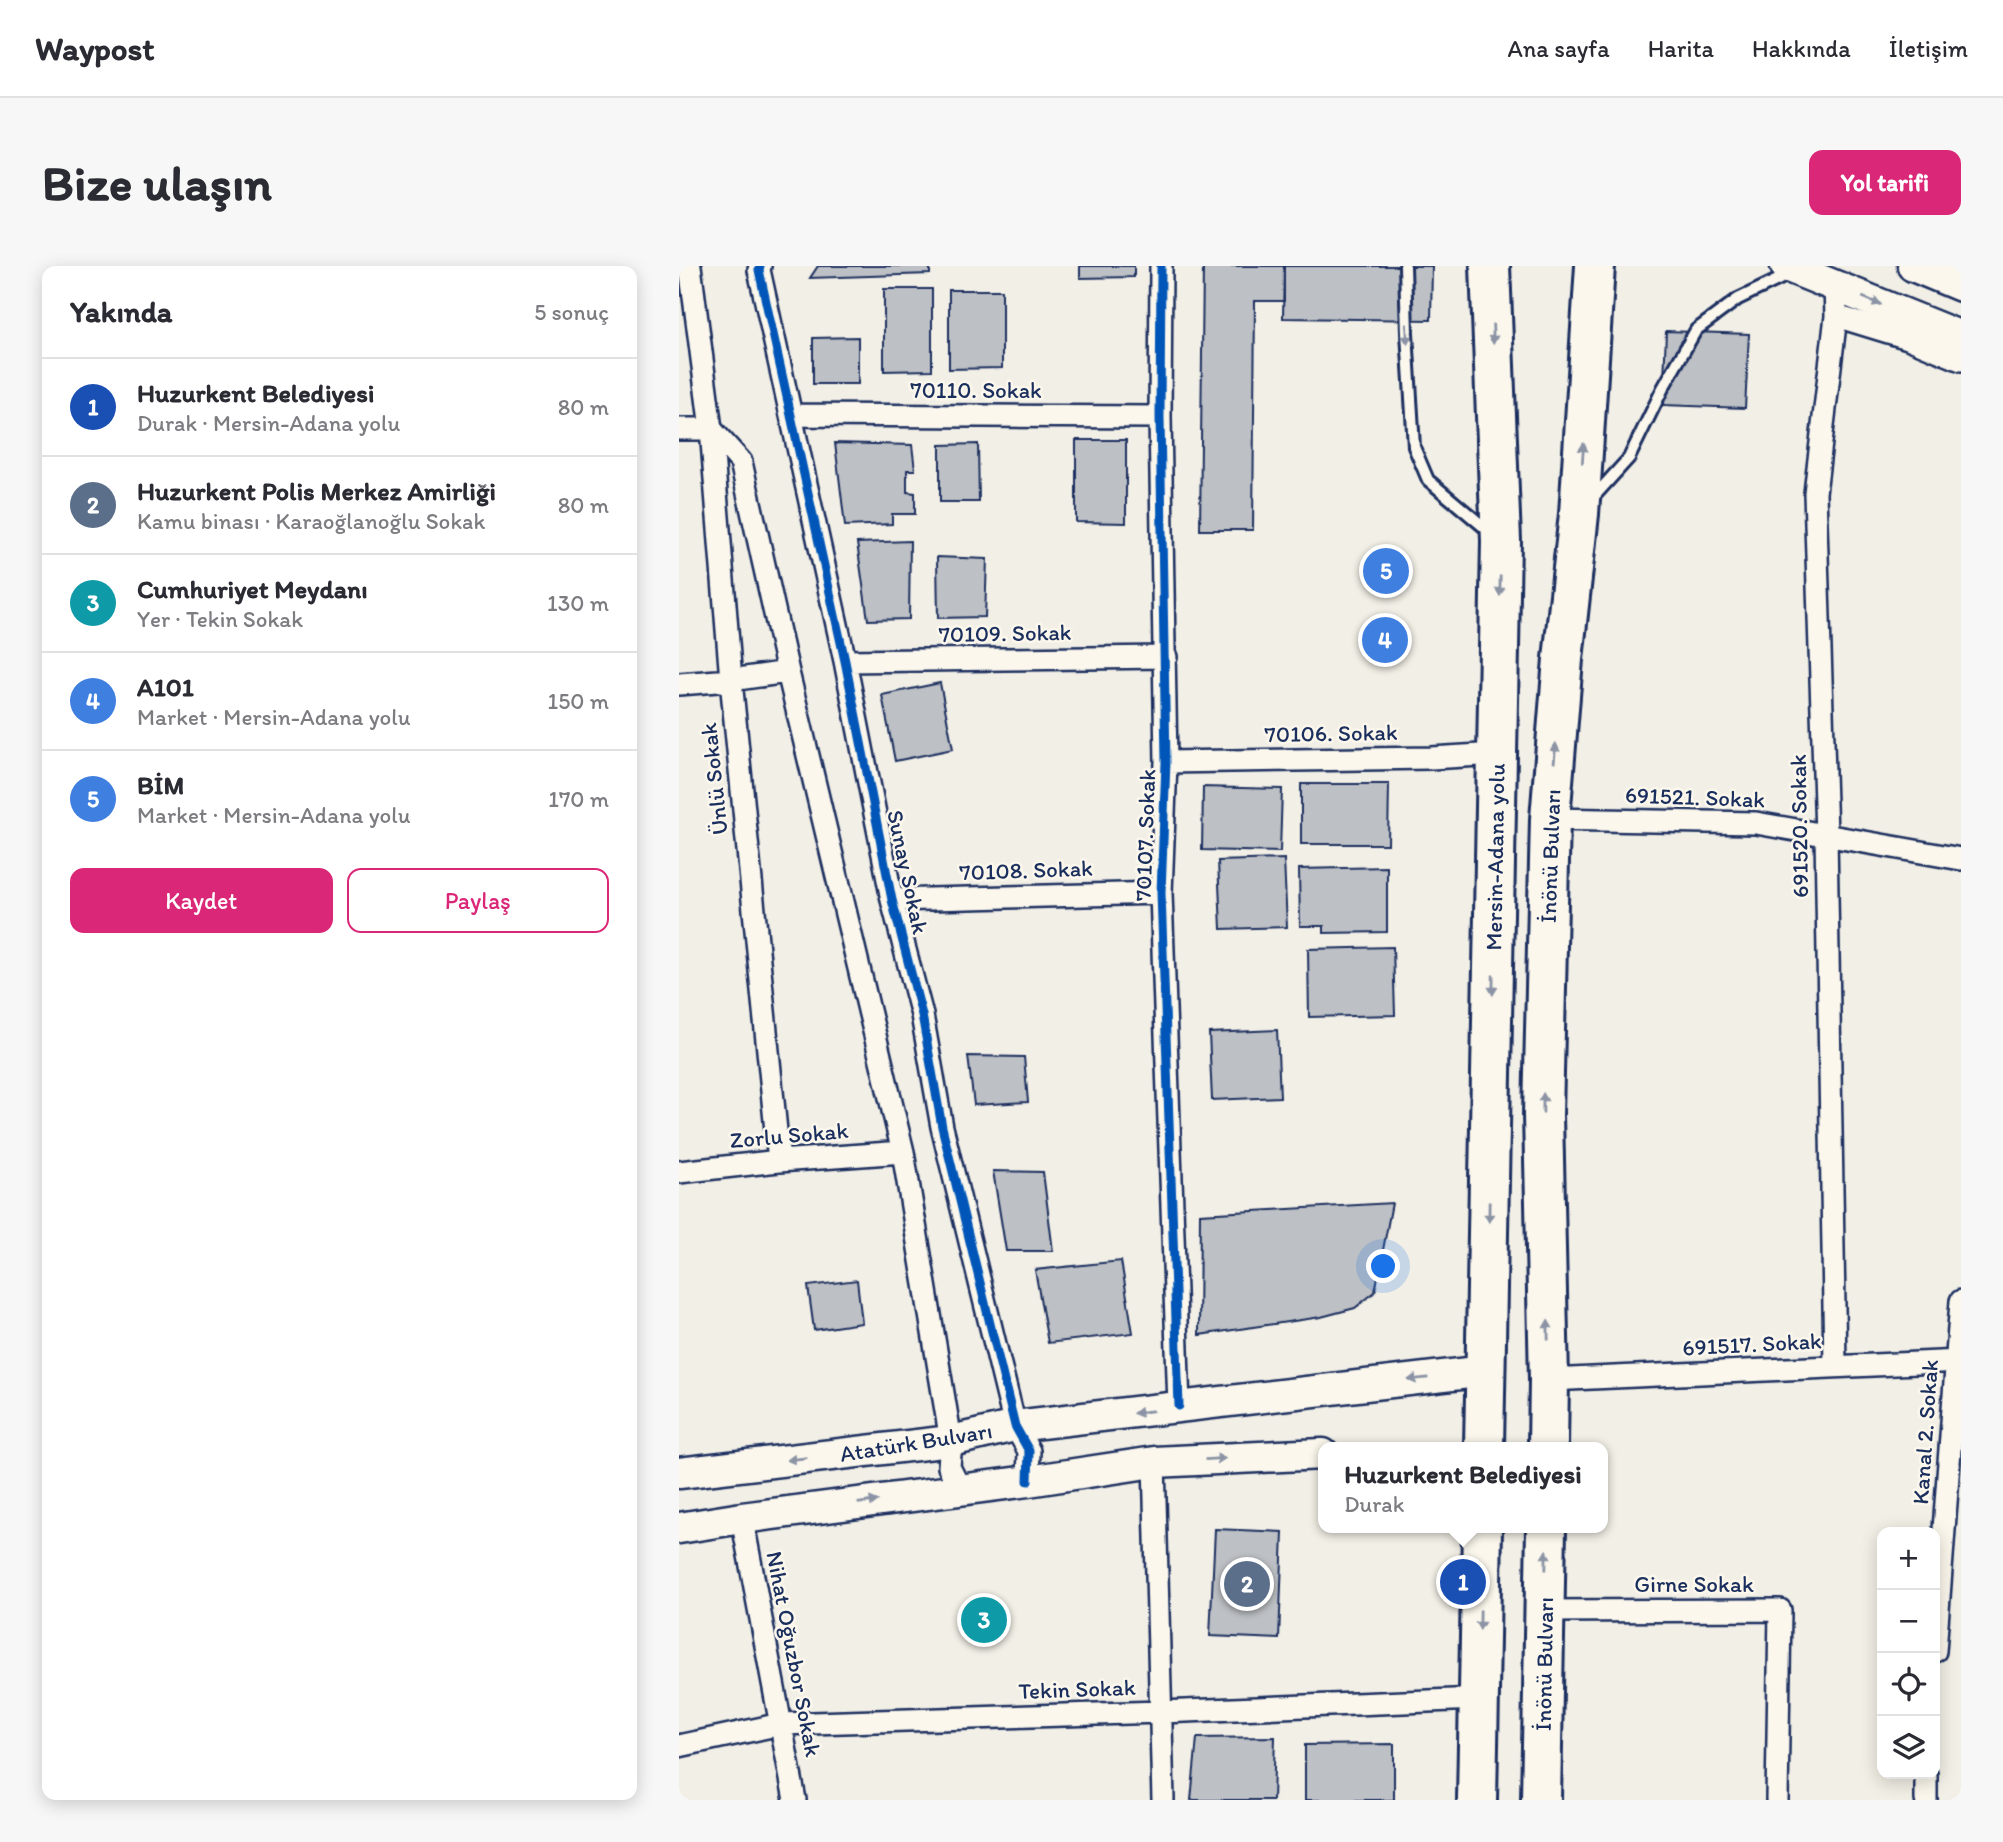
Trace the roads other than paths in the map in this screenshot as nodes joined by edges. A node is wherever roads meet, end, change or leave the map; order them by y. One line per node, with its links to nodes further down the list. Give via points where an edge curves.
1 (690, 266): 16 (street, Ünlü Sokak)
2 (760, 266): 13 (street, Sunay Sokak)
3 (1161, 266): 14 (street, 70107. Sokak)
4 (1405, 266): 18 (lane, one-way to 18, via 1414,447 1428,480)
5 (1490, 266): 18 (highway, Mersin-Adana yolu, one-way to 18)
6 (1595, 266): 17 (highway, İnönü Bulvarı, one-way to 6)
7 (1913, 266): 9 (street)
8 (1792, 268): 10 (street); 17 (lane, via 1696,330 1629,458)
9 (1961, 286)
10 (1836, 301): 11 (street, one-way to 11); 12 (street); 27 (street, 691520. Sokak, via 1815,493)
11 (1961, 337)
12 (1961, 360)
13 (792, 415): 14 (street, 70110. Sokak); 20 (street, Sunay Sokak)
14 (1160, 417): 19 (street, 70107. Sokak)
15 (679, 429): 16 (street)
16 (711, 429): 21 (street, via 741,462); 22 (street, Ünlü Sokak)
17 (1579, 514): 26 (highway, İnönü Bulvarı, one-way to 17)
18 (1501, 541): 24 (highway, Mersin-Adana yolu, one-way to 24)
19 (1165, 657): 20 (street, 70109. Sokak); 25 (street, 70107. Sokak)
20 (845, 661): 30 (street, Sunay Sokak)
21 (788, 672): 22 (street); 31 (street)
22 (731, 680): 23 (street); 32 (street, Ünlü Sokak)
23 (679, 684)
24 (1497, 754): 25 (street, 70106. Sokak); 37 (highway, Mersin-Adana yolu, one-way to 37)
25 (1166, 762): 29 (street, 70107. Sokak)
26 (1550, 819): 27 (street, 691521. Sokak, via 1756,823); 38 (highway, İnönü Bulvarı, one-way to 26, via 1543,1115)
27 (1826, 835): 28 (street, 691521. Sokak); 36 (street, 691520. Sokak)
28 (1961, 859)
29 (1161, 893): 30 (street, 70108. Sokak); 39 (street, 70107. Sokak)
30 (892, 900): 40 (street, Sunay Sokak)
31 (903, 1152): 32 (street, Zorlu Sokak); 41 (street)
32 (779, 1161): 33 (street, Zorlu Sokak)
33 (679, 1172)
34 (1961, 1301): 35 (street, Kanal 2. Sokak)
35 (1959, 1361): 36 (street, 691517. Sokak); 53 (street, Kanal 2. Sokak)
36 (1835, 1366): 38 (street, 691517. Sokak)
37 (1486, 1371): 39 (street, Atatürk Bulvarı, one-way to 39); 42 (highway, Mersin-Adana yolu)
38 (1549, 1380): 43 (highway, İnönü Bulvarı)
39 (1179, 1406): 40 (street, Atatürk Bulvarı, one-way to 40)
40 (1016, 1426): 41 (street, Atatürk Bulvarı); 47 (street, Sunay Sokak, via 1029,1451)
41 (951, 1441): 46 (street, Atatürk Bulvarı, one-way to 46); 48 (street, via 949,1466)
42 (1478, 1442)
43 (1548, 1442)
44 (1318, 1454): 45 (street, one-way to 44)
45 (1154, 1462): 47 (street); 56 (street)
46 (679, 1473)
47 (1028, 1481): 48 (street)
48 (960, 1489): 49 (street, one-way to 48)
49 (742, 1518): 50 (street); 57 (street, Nihat Oğuzbor Sokak)
50 (679, 1528)
51 (1482, 1533): 55 (highway, one-way to 55)
52 (1546, 1533): 54 (highway, İnönü Bulvarı, one-way to 52)
53 (1940, 1591)
54 (1545, 1611): 63 (highway, İnönü Bulvarı); 64 (street, Girne Sokak, via 1780,1610)
55 (1478, 1699): 56 (street, Tekin Sokak); 62 (highway)
56 (1161, 1712): 57 (street, Tekin Sokak); 61 (street)
57 (781, 1724): 58 (street, Tekin Sokak); 60 (street, Nihat Oğuzbor Sokak)
58 (679, 1746)
59 (1926, 1779): 65 (street)
60 (795, 1800)
61 (1163, 1800)
62 (1477, 1800)
63 (1541, 1800)
64 (1777, 1800)
65 (1926, 1800)

